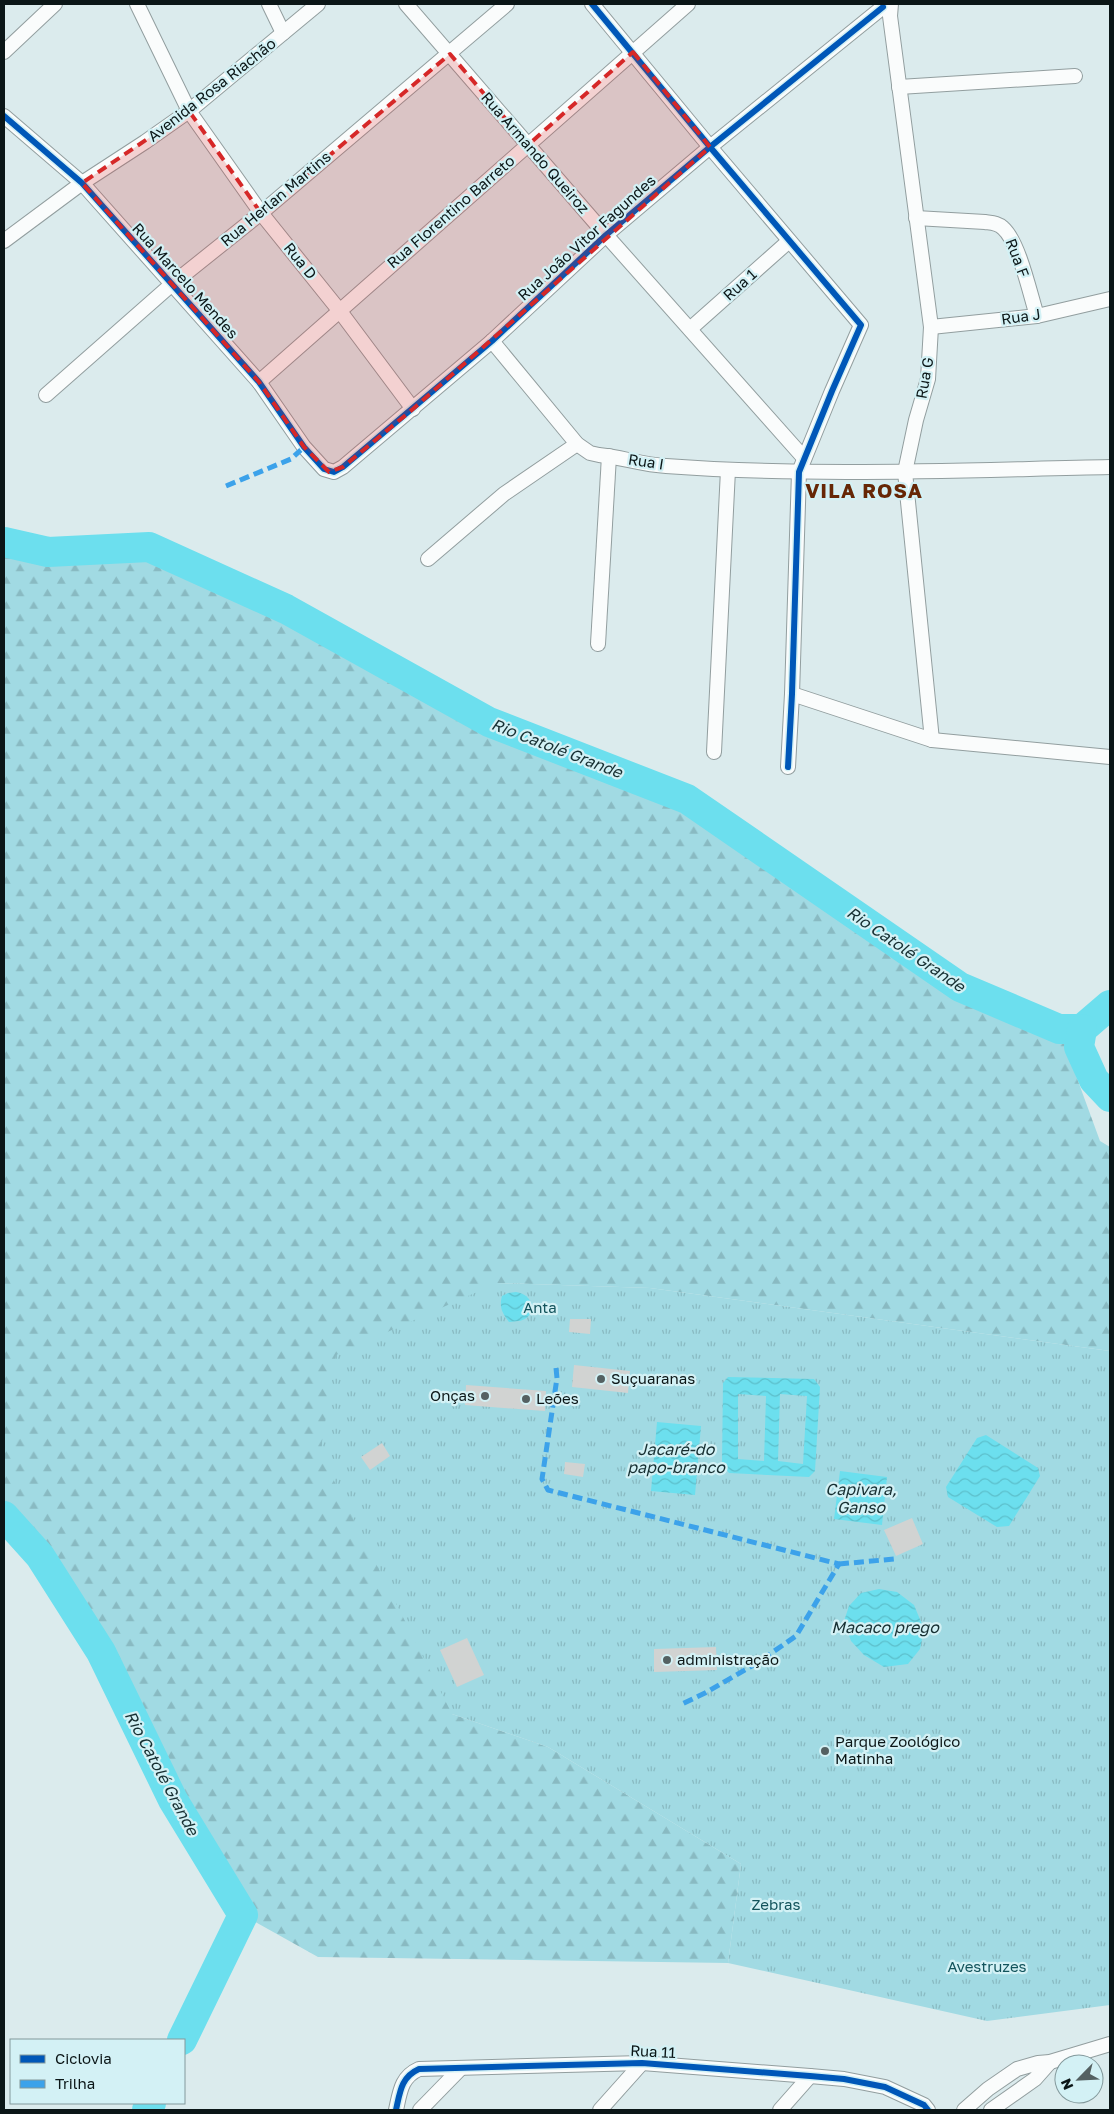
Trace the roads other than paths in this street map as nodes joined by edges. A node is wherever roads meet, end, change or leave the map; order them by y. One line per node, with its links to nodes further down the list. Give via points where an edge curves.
1 (56, 4): 11 (street)
2 (137, 4): 16 (street, Rua D)
3 (269, 4): 10 (street)
4 (318, 4): 10 (street, Avenida Rosa Riachão)
5 (406, 4): 13 (street, Rua Armando Queiroz)
6 (507, 4): 13 (street, Rua Herlan Martins)
7 (592, 4): 12 (street)
8 (688, 4): 12 (street, Rua Florentino Barreto)
9 (887, 8): 15 (street, Rua G); 19 (street, Rua João Vitor Fagundes)
10 (283, 33): 16 (street, Avenida Rosa Riachão)
11 (4, 52)
12 (633, 52): 18 (street, Rua Florentino Barreto); 19 (street)
13 (450, 54): 18 (street, Rua Armando Queiroz); 21 (street, Rua Herlan Martins)
14 (1075, 76): 15 (street)
15 (899, 87): 22 (street, Rua G)
16 (189, 111): 20 (street, Avenida Rosa Riachão); 21 (street, Rua D)
17 (4, 116): 20 (street, Rua Marcelo Mendes)
18 (528, 145): 23 (street, Rua Armando Queiroz); 28 (street, Rua Florentino Barreto)
19 (710, 147): 23 (street, Rua João Vitor Fagundes); 25 (street)
20 (82, 183): 24 (street, Avenida Rosa Riachão); 26 (street, Rua Marcelo Mendes)
21 (261, 213): 26 (street, Rua Herlan Martins); 28 (street, Rua D)
22 (916, 218): 29 (street, Rua F, via 985,222 1003,228 1017,250); 30 (street, Rua G)
23 (606, 235): 31 (street, Rua Armando Queiroz); 32 (street, Rua João Vitor Fagundes)
24 (4, 241)
25 (789, 241): 31 (street, Rua 1); 38 (street, via 861,325)
26 (171, 285): 33 (street, Rua Marcelo Mendes); 34 (street, Rua Herlan Martins)
27 (1110, 299): 29 (street, Rua J)
28 (339, 310): 33 (street, Rua Florentino Barreto); 35 (street, Rua D)
29 (1037, 316): 30 (street, Rua J)
30 (930, 327): 43 (street, Rua G, via 928,379)
31 (690, 329): 38 (street, Rua Armando Queiroz)
32 (492, 341): 35 (street, Rua João Vitor Fagundes); 36 (street)
33 (259, 382): 41 (street, Rua Marcelo Mendes, via 304,446 324,469)
34 (46, 396)
35 (413, 409): 41 (street, Rua João Vitor Fagundes)
36 (577, 444): 37 (street, Rua I, via 590,453); 44 (street, via 504,494)
37 (609, 456): 40 (street, Rua I, via 663,466); 45 (street)
38 (804, 458): 42 (street)
39 (1110, 467): 43 (street, Rua I)
40 (728, 470): 42 (street, Rua I); 48 (street)
41 (334, 472)
42 (799, 472): 43 (street, Rua I); 46 (street)
43 (905, 472): 47 (street, Rua G)
44 (428, 559)
45 (598, 644)
46 (792, 694): 47 (street); 50 (street)
47 (932, 740): 49 (street)
48 (714, 752)
49 (1110, 757)
50 (788, 767)
51 (1110, 2044): 52 (street)
52 (1050, 2062): 61 (street, via 1017,2069); 62 (street, via 1035,2079)
53 (642, 2063): 54 (street, Rua 11); 55 (street, Rua 11); 58 (street)
54 (461, 2068): 56 (street, Rua 11, via 419,2069 409,2074 402,2085); 57 (street)
55 (810, 2076): 59 (street); 60 (street, Rua 11, via 885,2087 924,2104)
56 (396, 2110)
57 (420, 2110)
58 (600, 2110)
59 (780, 2110)
60 (928, 2110)
61 (964, 2110)
62 (991, 2110)

